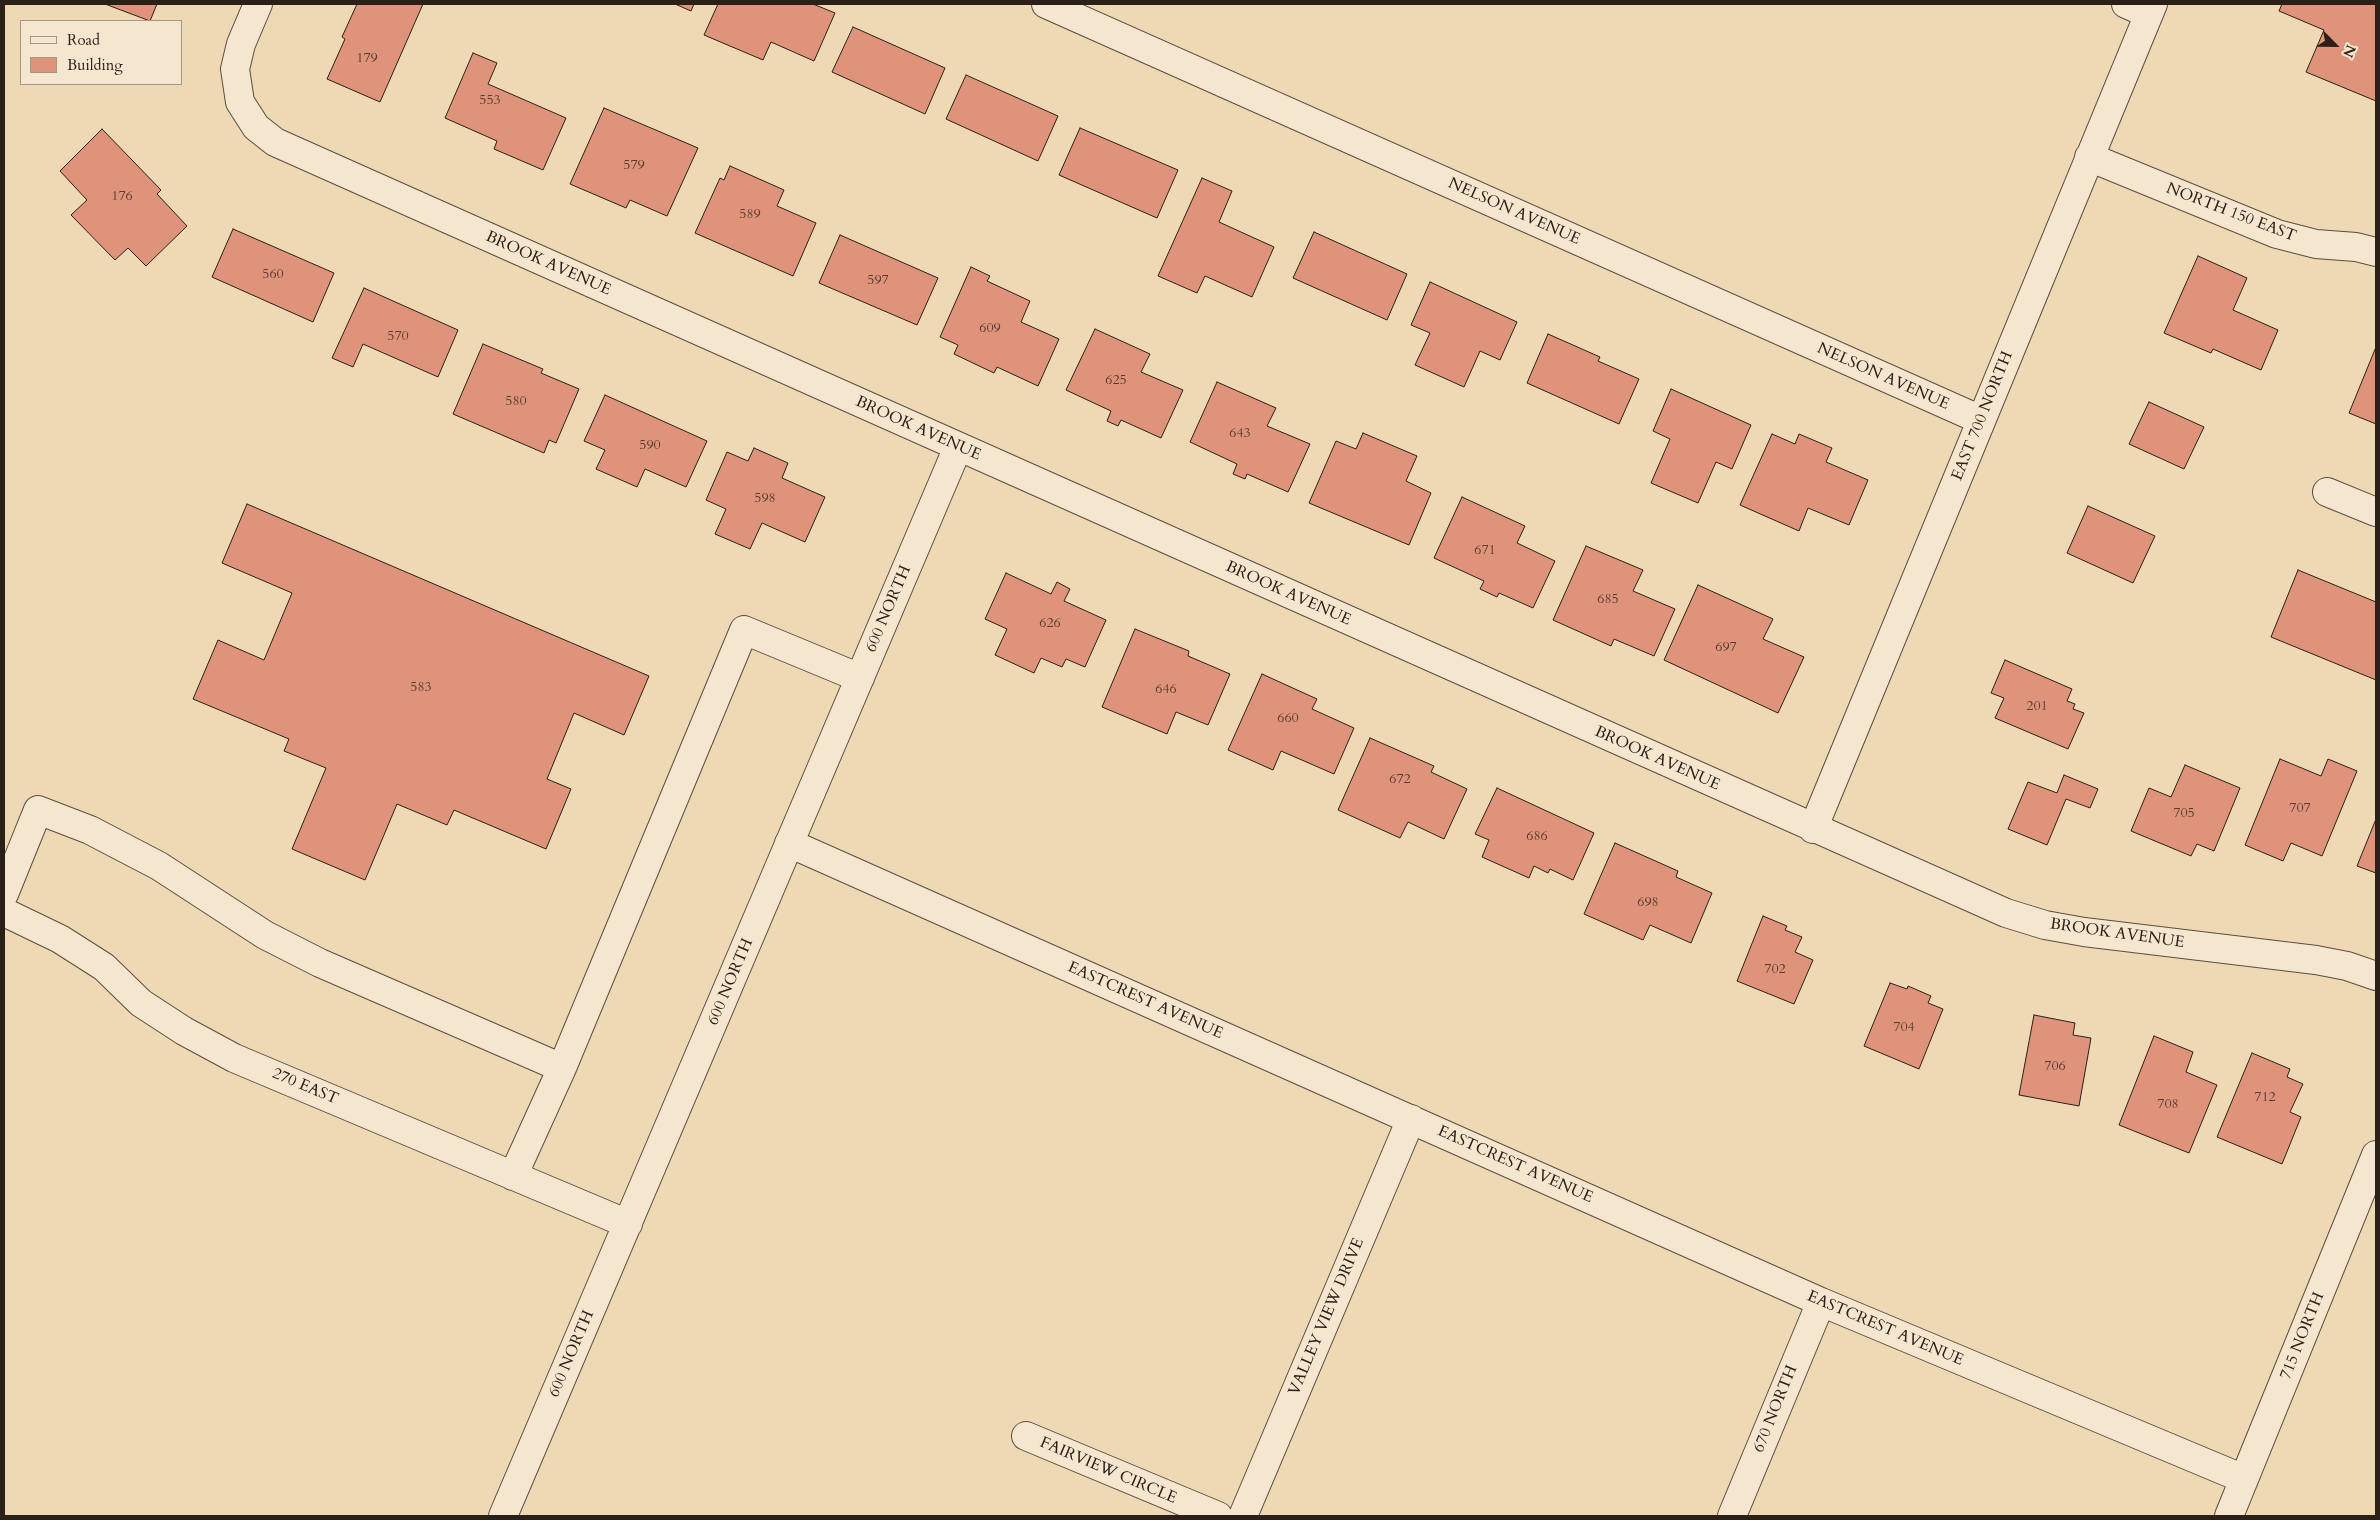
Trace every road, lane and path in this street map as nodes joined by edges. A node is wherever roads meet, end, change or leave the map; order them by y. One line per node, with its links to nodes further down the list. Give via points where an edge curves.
1 (258, 4): 7 (street, BROOK AVENUE, via 241,44 235,70 240,102 256,126 275,142)
2 (1046, 4): 6 (street, NELSON AVENUE)
3 (2142, 7): 4 (street, EAST 700 NORTH)
4 (2089, 157): 5 (street, NORTH 150 EAST, via 2277,234 2316,244); 6 (street, EAST 700 NORTH)
5 (2376, 252)
6 (1981, 420): 11 (street, EAST 700 NORTH)
7 (958, 447): 10 (street, 600 NORTH); 11 (street, BROOK AVENUE)
8 (2327, 492): 9 (street)
9 (2376, 512)
10 (860, 678): 12 (street, 600 NORTH); 16 (street, via 744,630)
11 (1813, 829): 15 (street, BROOK AVENUE, via 1967,898 2045,925 2316,960)
12 (789, 844): 17 (street, EASTCREST AVENUE); 20 (street, 600 NORTH)
13 (4, 894): 16 (street, via 38,810 90,830 159,866 265,935 320,964)
14 (4, 912): 19 (street, 270 EAST, via 60,939 104,967 141,1003 234,1058)
15 (2376, 976)
16 (562, 1068): 19 (street)
17 (1411, 1119): 21 (street, EASTCREST AVENUE); 26 (street, VALLEY VIEW DRIVE)
18 (2376, 1156): 23 (street, 715 NORTH)
19 (513, 1176): 20 (street, 270 EAST)
20 (628, 1224): 24 (street, 600 NORTH)
21 (1820, 1302): 23 (street, EASTCREST AVENUE); 27 (street, 670 NORTH)
22 (1026, 1436): 25 (street, FAIRVIEW CIRCLE)
23 (2244, 1479): 28 (street, 715 NORTH)
24 (503, 1516)
25 (1218, 1516)
26 (1243, 1516)
27 (1732, 1516)
28 (2229, 1516)

